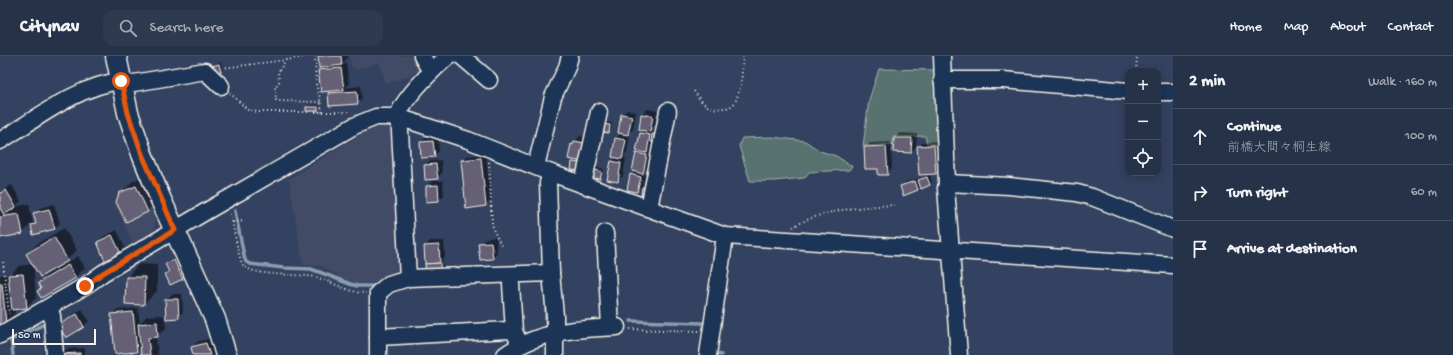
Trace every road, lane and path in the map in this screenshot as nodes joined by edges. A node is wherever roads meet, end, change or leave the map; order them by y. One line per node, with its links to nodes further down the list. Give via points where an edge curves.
1 (116, 56): 17 (main road)
2 (309, 56): 11 (path)
3 (315, 56): 23 (path, via 316,84)
4 (422, 56): 14 (street)
5 (449, 56): 14 (street)
6 (461, 56): 15 (street)
7 (570, 56): 31 (street, via 553,96)
8 (743, 56): 19 (path, via 739,92 736,101 730,107 715,110 704,105)
9 (942, 56): 16 (street)
10 (1137, 56): 12 (path)
11 (286, 60): 13 (path); 23 (path, via 278,72 276,100)
12 (1136, 68)
13 (205, 71): 17 (street); 18 (street)
14 (431, 72): 27 (street, via 403,106)
15 (489, 80)
16 (942, 80): 20 (street, via 1003,80); 33 (street)
17 (122, 83): 29 (street, via 111,82 74,96); 41 (main road, via 128,113 142,154)
18 (222, 86): 26 (path, via 248,110)
19 (694, 91)
20 (1125, 91)
21 (1161, 92): 22 (street)
22 (1173, 92)
23 (321, 102): 26 (path)
24 (668, 111): 36 (street)
25 (599, 112): 34 (street)
26 (322, 113): 28 (path, via 353,112 364,114)
27 (398, 117): 28 (street, via 384,116); 31 (street); 50 (street)
28 (367, 120): 41 (street)
29 (0, 142)
30 (489, 155): 45 (path, via 492,223)
31 (536, 166): 32 (street)
32 (551, 173): 34 (street); 49 (street, via 548,183)
33 (947, 183): 40 (street, via 1077,193); 46 (street)
34 (583, 184): 36 (street)
35 (895, 205): 44 (path, via 828,213 786,231)
36 (649, 208): 43 (street)
37 (229, 212): 39 (path)
38 (244, 221): 39 (path)
39 (233, 222): 52 (path, via 241,260 249,269 262,273 309,276 354,292)
40 (1173, 229)
41 (175, 230): 53 (street); 62 (main road, via 215,319)
42 (605, 233): 55 (street)
43 (725, 236): 44 (street); 66 (street)
44 (782, 239): 46 (street)
45 (502, 247)
46 (951, 250): 48 (street); 67 (street)
47 (3, 262): 54 (path, via 10,316)
48 (1173, 265)
49 (551, 272): 50 (street); 57 (street)
50 (408, 278): 52 (street, via 389,284)
51 (512, 284): 60 (street)
52 (378, 293): 59 (street)
53 (49, 307): 54 (street); 61 (street)
54 (15, 326): 58 (street)
55 (618, 327): 56 (path); 57 (street)
56 (691, 330)
57 (554, 332): 60 (street, via 531,339); 65 (street)
58 (0, 335)
59 (378, 337): 60 (street, via 509,330); 63 (street)
60 (517, 338): 64 (street)
61 (55, 355)
62 (226, 355)
63 (378, 355)
64 (505, 355)
65 (555, 355)
66 (708, 355)
67 (959, 355)

